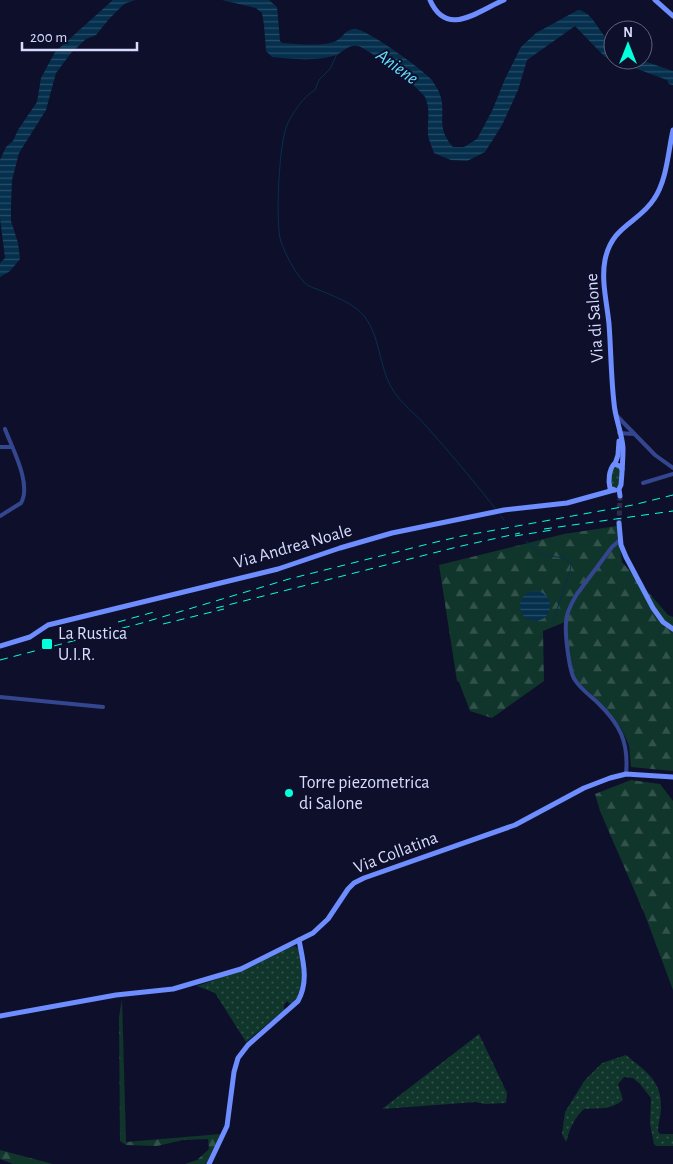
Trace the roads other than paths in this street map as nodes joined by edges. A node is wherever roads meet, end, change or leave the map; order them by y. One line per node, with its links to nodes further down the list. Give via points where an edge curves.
1 (430, 0): 2 (street, via 443,16 457,20 474,16)
2 (504, 0)
3 (655, 0): 4 (street)
4 (673, 16)
5 (673, 130): 6 (street, Via di Salone)
6 (671, 152): 7 (street, Via di Salone, via 657,196 624,226 608,248 605,259 604,283)
7 (615, 414): 9 (street); 10 (street, Via di Salone)
8 (5, 429): 12 (street)
9 (634, 434): 10 (street); 10 (street, via 628,430); 14 (street)
10 (620, 435): 13 (street, Via di Salone); 15 (street, Via di Salone)
11 (0, 447): 12 (street)
12 (12, 447): 22 (street, via 24,480 23,500 16,508)
13 (615, 464): 15 (street); 18 (street, Via di Salone, via 611,468)
14 (673, 468)
15 (622, 470): 19 (street, Via di Salone, via 621,485)
16 (673, 474): 17 (street)
17 (643, 483)
18 (609, 484): 19 (street); 20 (street)
19 (616, 490): 20 (street, Via Andrea Noale); 21 (street, Via di Salone)
20 (600, 494): 26 (street, Via Andrea Noale, via 567,503 504,510 392,533 278,569 48,625 30,637)
21 (620, 496)
22 (0, 516)
23 (620, 523): 24 (street)
24 (620, 540): 25 (street, via 653,608 662,622); 29 (street, via 576,594 566,622 572,674 608,713 623,736 627,752)
25 (673, 629)
26 (0, 646)
27 (0, 697): 28 (street)
28 (103, 707)
29 (626, 774): 30 (street, Via Collatina); 31 (street, Via Collatina, via 584,788 515,825 354,883 323,925)
30 (673, 777)
31 (298, 940): 32 (street, Via Collatina, via 241,969 174,989 116,995); 33 (street, via 304,970 303,993 238,1058 227,1126)
32 (0, 1016)
33 (209, 1164)

